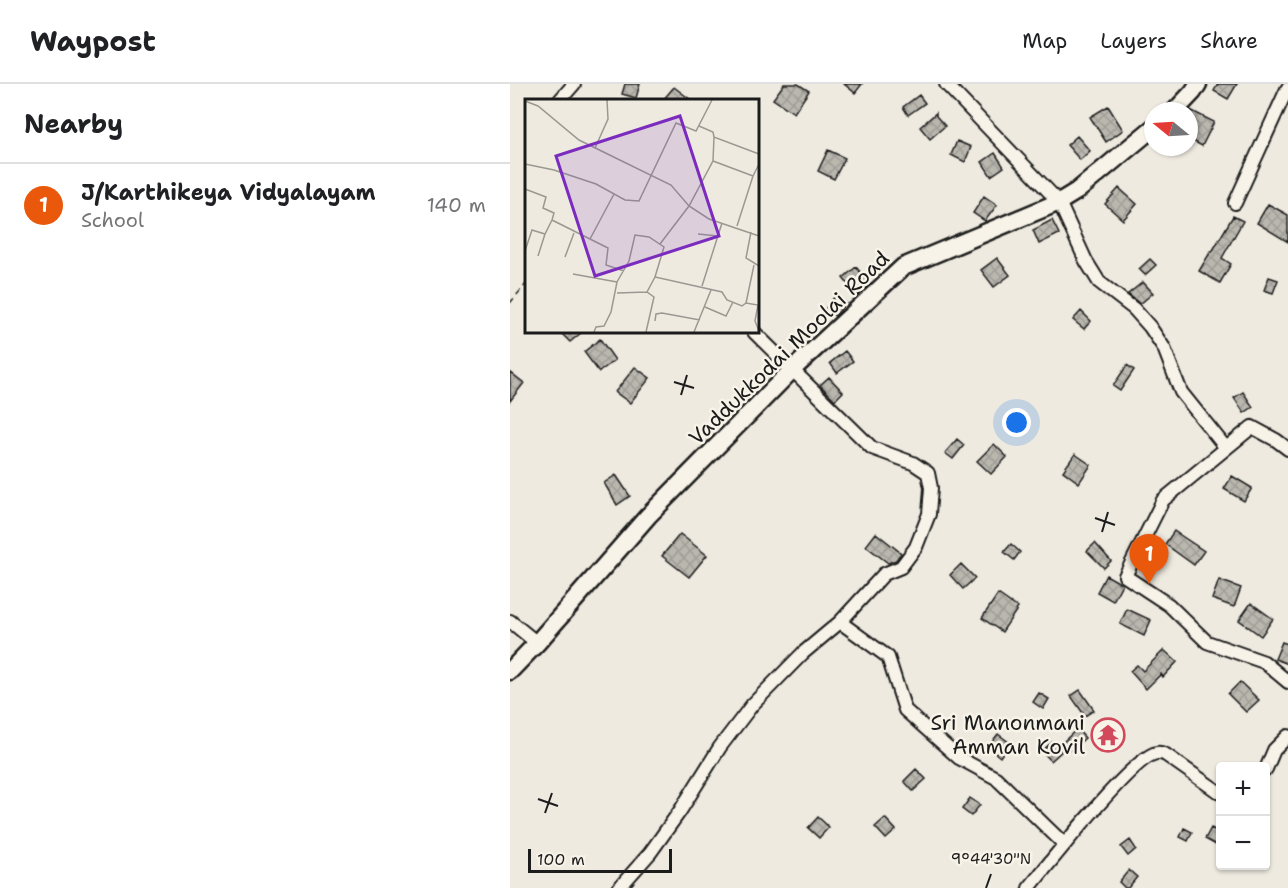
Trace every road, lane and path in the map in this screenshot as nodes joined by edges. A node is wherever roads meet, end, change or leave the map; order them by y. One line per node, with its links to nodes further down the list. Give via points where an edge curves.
1 (574, 84): 5 (street)
2 (946, 84): 8 (street)
3 (1198, 84): 6 (street)
4 (1285, 88): 9 (street)
5 (561, 99)
6 (1184, 102)
7 (1144, 135): 8 (street, Vaddukkodai Moolai Road)
8 (1059, 202): 13 (street, Vaddukkodai Moolai Road, via 903,267); 14 (street, via 1100,282 1150,327 1164,348 1181,392)
9 (1235, 203)
10 (525, 285): 11 (path)
11 (510, 303)
12 (755, 333): 13 (street)
13 (792, 370): 17 (street, via 872,448 928,473 931,488 929,514 916,547 901,567 884,574); 18 (street, Vaddukkodai Moolai Road, via 648,516)
14 (1226, 448): 15 (street, via 1252,427); 20 (street, via 1163,500 1125,576 1169,605 1207,642 1264,662)
15 (1288, 449)
16 (510, 621): 18 (street)
17 (840, 622): 24 (street, via 888,657 905,710 959,758 996,778); 25 (street, via 752,705 650,853)
18 (537, 643): 19 (street, Vaddukkodai Moolai Road)
19 (510, 671)
20 (1288, 682)
21 (1288, 736): 22 (street, via 1274,750)
22 (1269, 762)
23 (1216, 790): 24 (street, via 1158,752 1124,776)
24 (1064, 844): 26 (street)
25 (619, 888)
26 (1029, 888)

